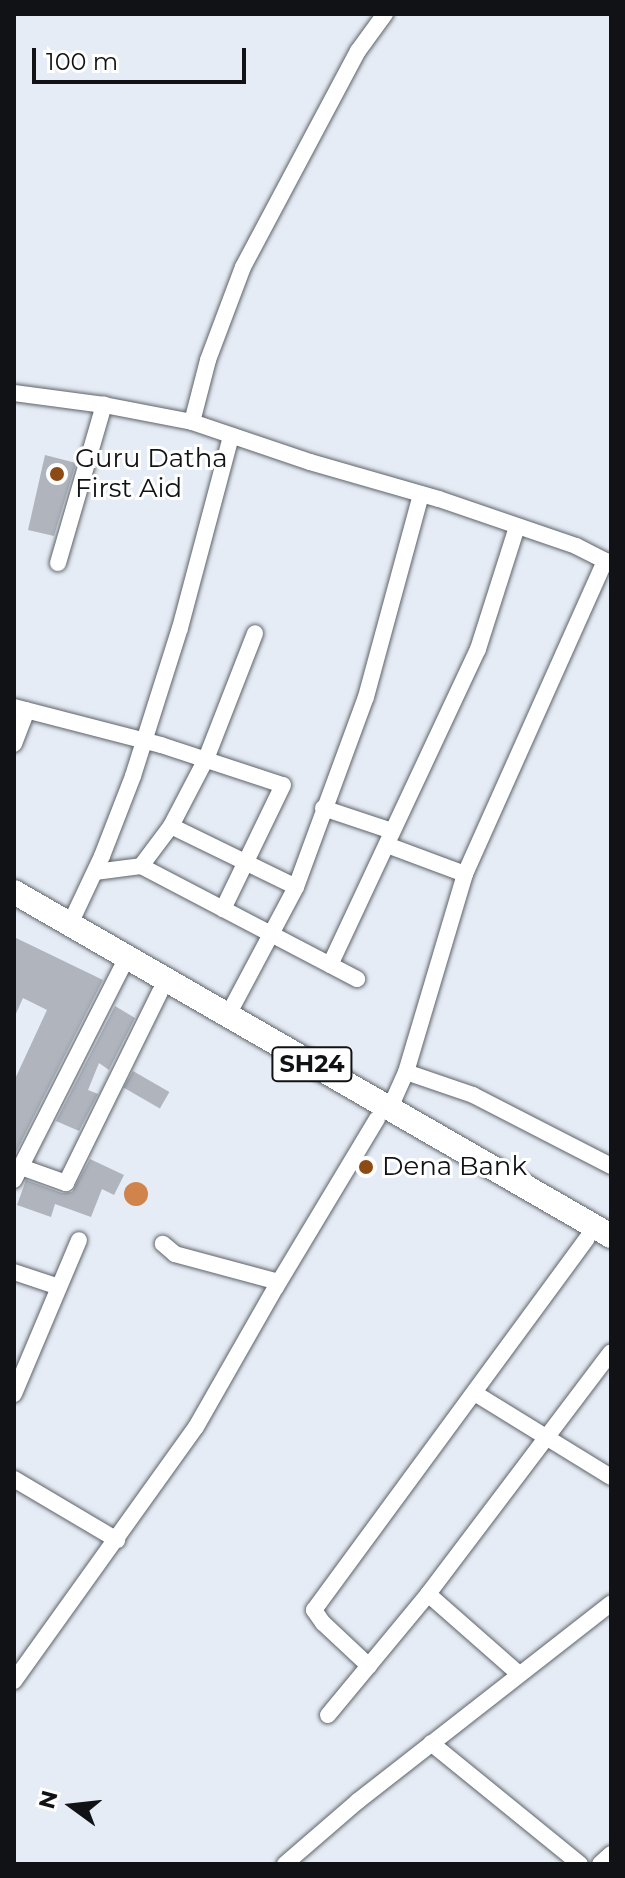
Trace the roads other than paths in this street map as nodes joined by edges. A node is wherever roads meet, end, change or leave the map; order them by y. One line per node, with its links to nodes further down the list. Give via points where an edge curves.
1 (385, 14): 4 (street, via 351,64 243,267 208,360)
2 (14, 393): 3 (street)
3 (104, 405): 4 (street); 8 (street)
4 (192, 422): 5 (street)
5 (231, 436): 6 (street); 12 (street)
6 (421, 494): 7 (street); 15 (street, via 366,697)
7 (517, 527): 9 (street, via 576,546); 17 (street, via 478,649)
8 (58, 563)
9 (608, 563): 21 (street)
10 (255, 633): 14 (street)
11 (20, 708): 12 (street); 13 (street)
12 (144, 741): 14 (street); 20 (street)
13 (14, 744)
14 (206, 759): 16 (street); 18 (street, via 283,785)
15 (323, 808): 17 (street); 22 (street)
16 (171, 826): 18 (street); 19 (street)
17 (389, 838): 21 (street); 28 (street)
18 (248, 863): 22 (street); 25 (street)
19 (141, 866): 20 (street); 25 (street)
20 (95, 872): 26 (street)
21 (465, 874): 33 (street)
22 (296, 887): 27 (street)
23 (14, 892): 26 (main road, SH24)
24 (14, 909): 29 (main road, SH24)
25 (223, 909): 27 (street)
26 (70, 924): 32 (main road, SH24)
27 (271, 934): 28 (street); 32 (street)
28 (330, 965): 30 (street)
29 (121, 969): 31 (main road, SH24); 36 (street)
30 (357, 979)
31 (160, 992): 34 (main road, SH24); 36 (street, via 66,1183)
32 (228, 1015): 34 (main road, SH24)
33 (406, 1072): 34 (street); 35 (street, via 473,1095)
34 (383, 1114): 37 (main road, SH24); 43 (street)
35 (611, 1166)
36 (17, 1174)
37 (599, 1237): 40 (main road, SH24); 46 (street)
38 (79, 1240): 42 (street)
39 (163, 1244): 43 (street, via 175,1254 275,1281)
40 (611, 1252)
41 (14, 1272): 42 (street)
42 (59, 1287): 45 (street)
43 (276, 1287): 50 (street, via 196,1427)
44 (611, 1352): 47 (street)
45 (14, 1394)
46 (476, 1394): 47 (street); 53 (street, via 314,1610)
47 (547, 1438): 48 (street); 51 (street)
48 (611, 1477)
49 (14, 1479): 50 (street)
50 (117, 1540): 55 (street)
51 (428, 1594): 53 (street); 54 (street)
52 (611, 1603): 54 (street)
53 (369, 1666): 56 (street)
54 (518, 1673): 57 (street)
55 (14, 1681)
56 (328, 1715)
57 (431, 1743): 59 (street); 60 (street)
58 (611, 1854): 61 (street)
59 (285, 1864)
60 (580, 1864)
61 (600, 1864)

